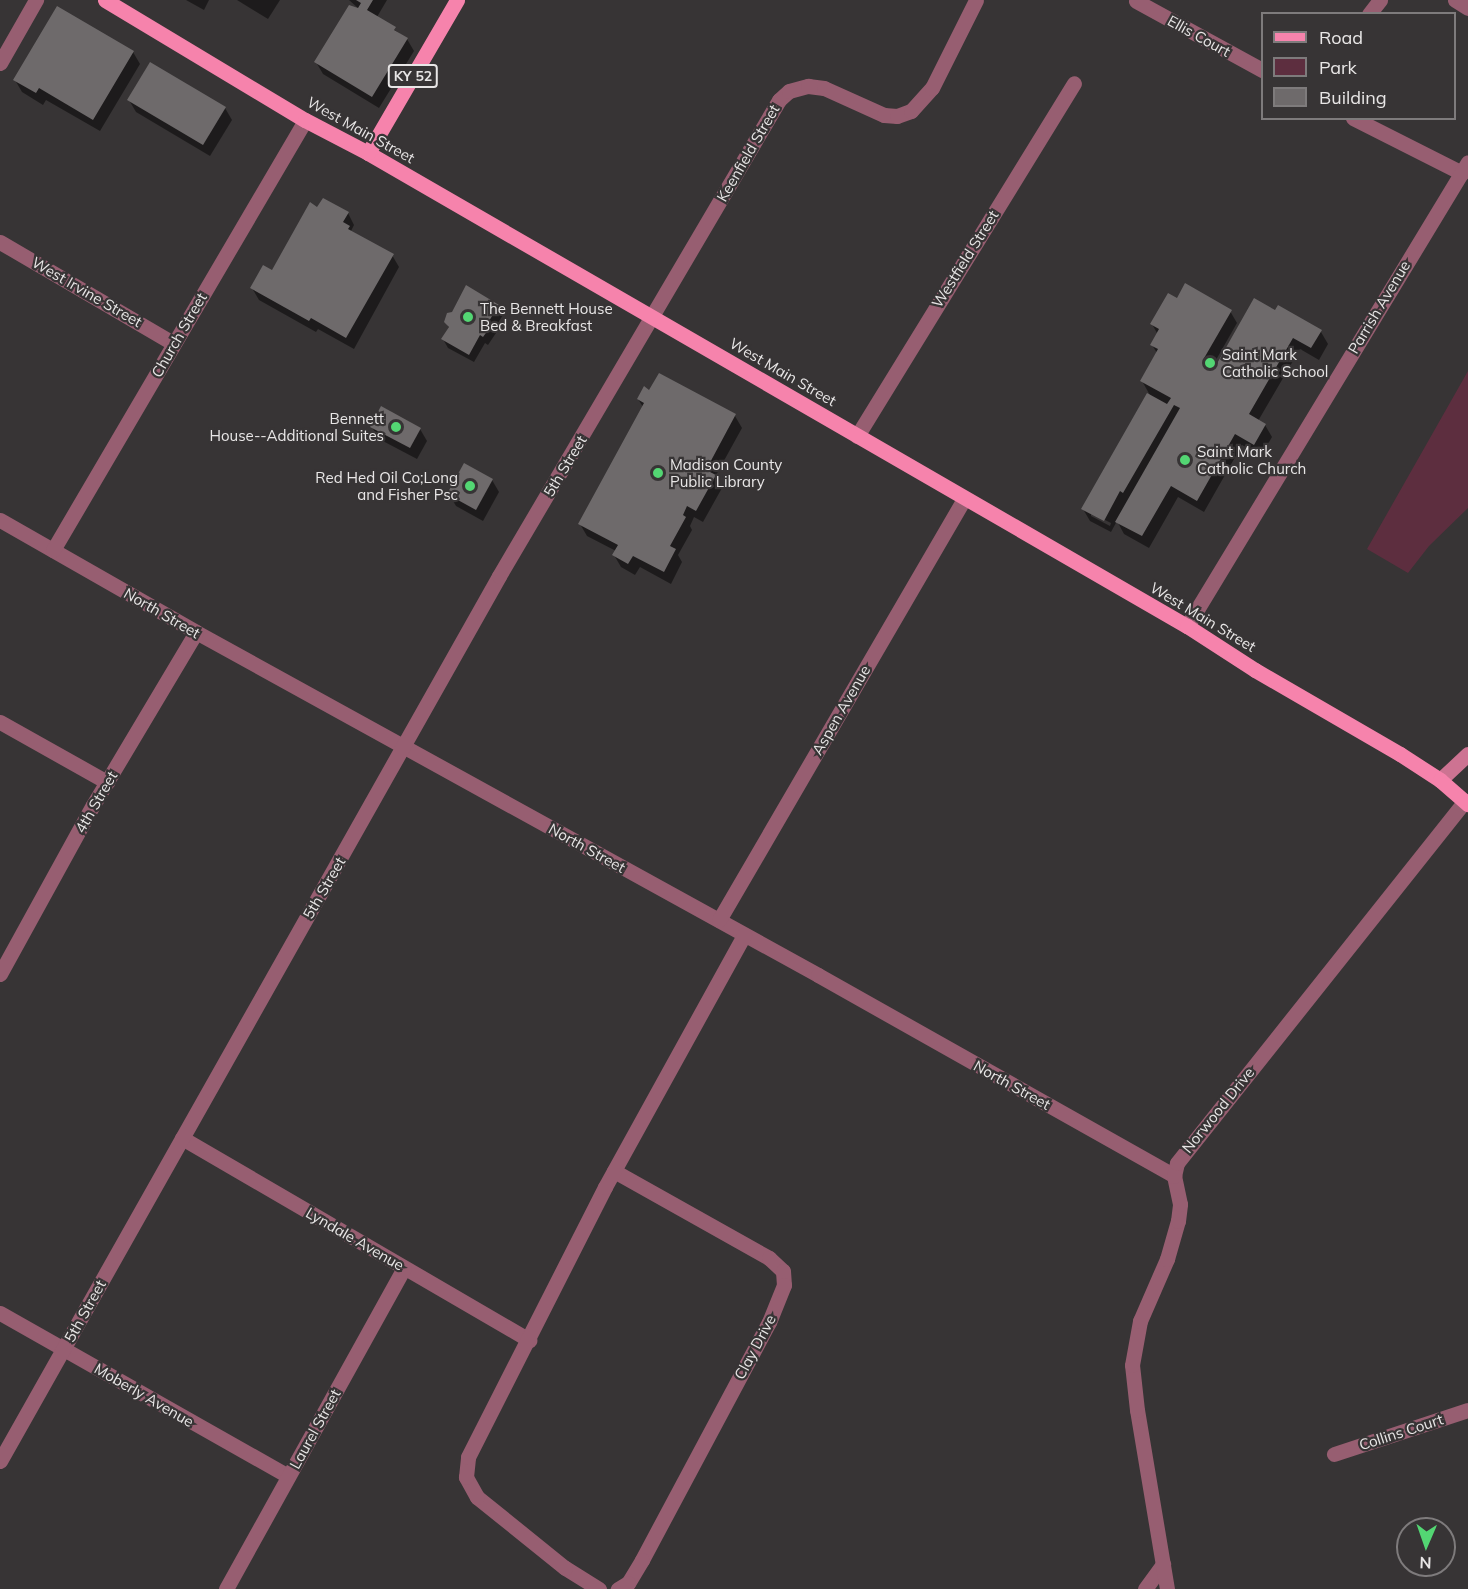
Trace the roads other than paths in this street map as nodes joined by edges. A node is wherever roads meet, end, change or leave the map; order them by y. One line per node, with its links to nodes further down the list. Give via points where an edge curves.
1 (36, 0): 10 (street)
2 (105, 0): 13 (main road, West Main Street)
3 (457, 0): 15 (main road, KY 52)
4 (976, 0): 18 (street, Keenfield Street, via 932,88 911,111 897,116 884,114 825,88 808,86 789,91 779,100)
5 (1380, 0): 9 (street)
6 (1455, 0): 8 (street)
7 (1136, 1): 11 (street, Ellis Court)
8 (1468, 8)
9 (1371, 12)
10 (0, 63)
11 (1261, 69)
12 (1074, 83): 20 (street, Westfield Street)
13 (305, 120): 15 (main road, West Main Street); 19 (street, Church Street)
14 (1358, 120): 16 (street)
15 (369, 153): 18 (main road, West Main Street)
16 (1465, 167): 24 (street, Parrish Avenue)
17 (0, 242): 19 (street, West Irvine Street)
18 (652, 317): 20 (main road, West Main Street); 27 (street, 5th Street, via 499,576)
19 (173, 342): 23 (street, Church Street)
20 (857, 436): 21 (main road, West Main Street)
21 (964, 499): 24 (main road, West Main Street); 32 (street, Aspen Avenue)
22 (0, 520): 23 (street, North Street)
23 (53, 550): 25 (street, North Street)
24 (1187, 626): 29 (main road, West Main Street)
25 (196, 632): 27 (street, North Street); 30 (street, 4th Street)
26 (0, 722): 30 (street)
27 (404, 747): 32 (street, North Street); 35 (street, 5th Street)
28 (1468, 754): 29 (main road)
29 (1440, 780): 31 (main road, West Main Street)
30 (107, 782): 34 (street, 4th Street)
31 (1467, 802): 37 (street, Norwood Drive, via 1204,1125 1177,1163)
32 (719, 920): 33 (street, North Street)
33 (744, 935): 36 (street); 37 (street, North Street)
34 (0, 974)
35 (182, 1138): 38 (street, Lyndale Avenue); 41 (street, 5th Street)
36 (614, 1171): 40 (street); 49 (street, Clay Drive, via 770,1258 783,1271 784,1285 769,1322 642,1560 628,1583)
37 (1174, 1176): 46 (street, via 1180,1204 1178,1221 1167,1259 1140,1321 1132,1365)
38 (404, 1268): 40 (street, Lyndale Avenue); 45 (street, Laurel Street)
39 (0, 1313): 41 (street, Moberly Avenue)
40 (529, 1340): 48 (street, via 468,1457 469,1485 491,1509 565,1568)
41 (65, 1349): 44 (street, 5th Street); 45 (street, Moberly Avenue)
42 (1468, 1410): 43 (street, Collins Court)
43 (1334, 1454)
44 (0, 1461)
45 (288, 1476): 47 (street, Laurel Street)
46 (1163, 1564): 50 (street); 51 (street)
47 (226, 1589)
48 (599, 1589)
49 (618, 1589)
50 (1145, 1589)
51 (1167, 1589)

